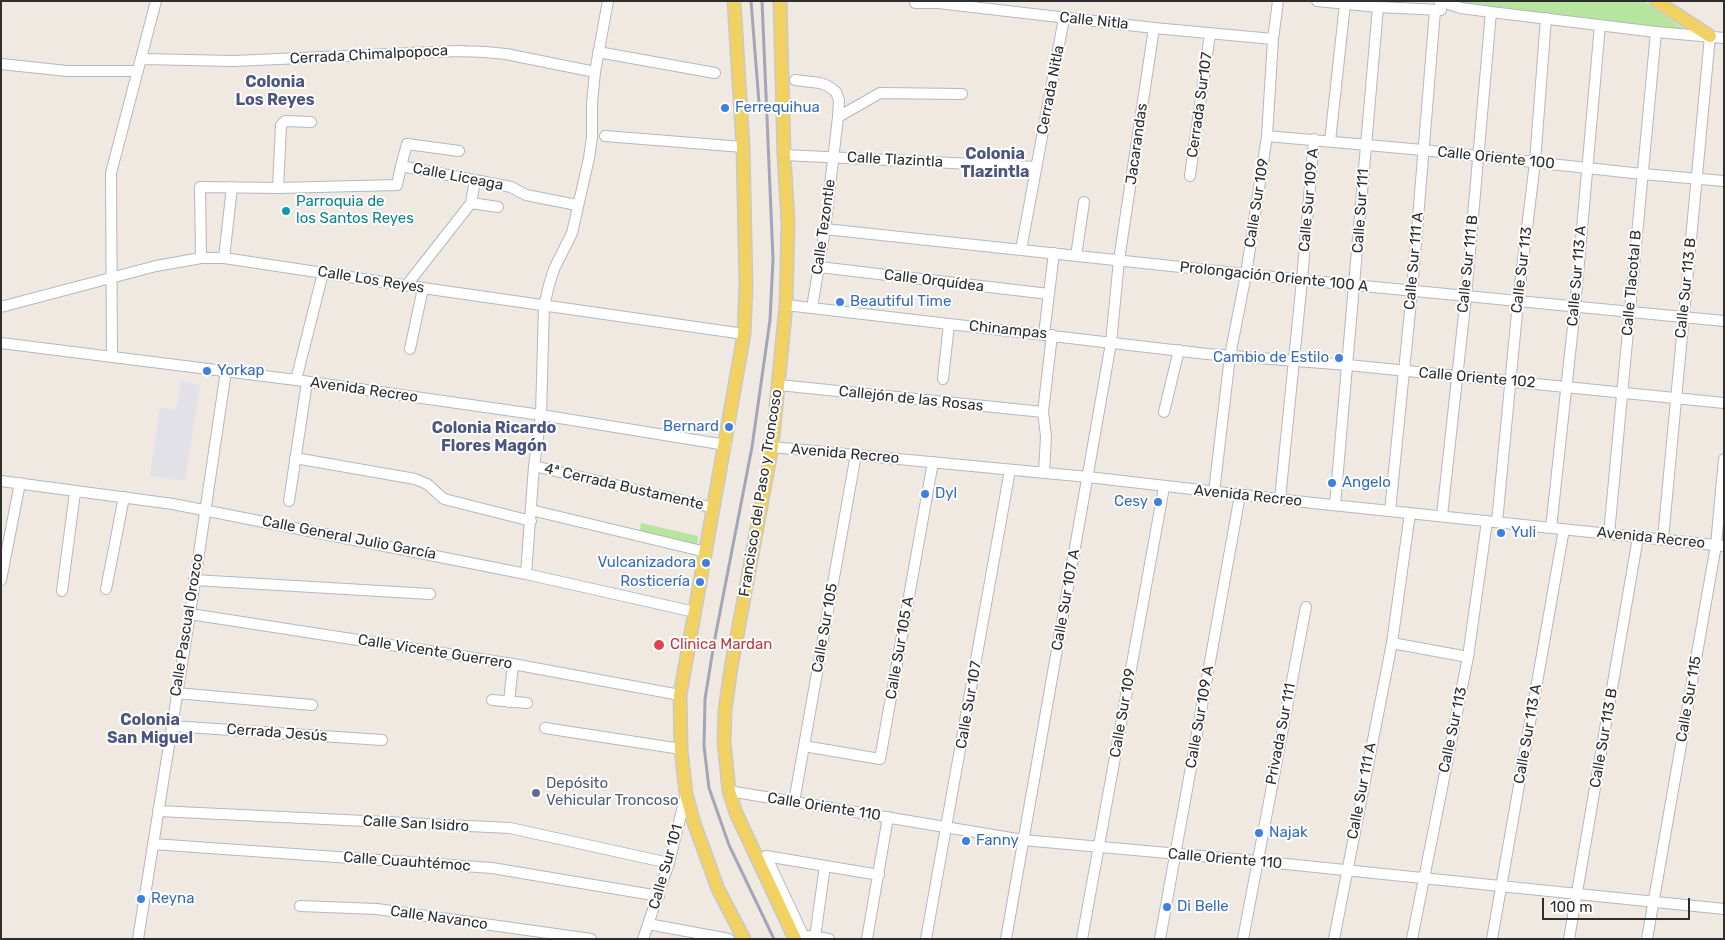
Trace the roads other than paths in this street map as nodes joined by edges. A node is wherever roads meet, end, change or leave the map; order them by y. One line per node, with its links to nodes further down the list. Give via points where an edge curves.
1 (156, 1): 23 (street)
2 (608, 1): 22 (street)
3 (734, 1): 37 (main road)
4 (780, 1): 40 (main road, Francisco del Paso y Troncoso)
5 (1278, 1): 21 (street, Calle Sur 109)
6 (1317, 1): 9 (street)
7 (1656, 1): 19 (main road)
8 (915, 3): 13 (street, Calle Nitla)
9 (1345, 4): 11 (street); 35 (street, Calle Sur 109 A)
10 (1437, 6): 11 (street); 12 (street); 38 (street, Calle Sur 111 A)
11 (1378, 7): 36 (street, Calle Sur 111)
12 (1492, 12): 14 (street); 41 (street, Calle Sur 111 B)
13 (1064, 18): 16 (street, Calle Nitla); 45 (street, Cerrada Nitla)
14 (1546, 18): 15 (street); 43 (street, Calle Sur 113)
15 (1600, 25): 17 (street); 46 (street, Calle Sur 113 A)
16 (1154, 28): 18 (street, Calle Nitla); 64 (street, Jacarandas)
17 (1656, 32): 19 (street); 47 (street, Calle Tlacotal B)
18 (1210, 34): 21 (street, Calle Nitla); 48 (street, Cerrada Sur107)
19 (1710, 36): 20 (street); 49 (street, Calle Sur 113 B)
20 (1724, 38)
21 (1273, 39): 33 (street, Calle Sur 109)
22 (598, 52): 26 (street); 27 (street)
23 (141, 59): 25 (street); 26 (street, Cerrada Chimalpopoca, via 234,61 457,51 506,54)
24 (1, 64): 25 (street, via 67,71)
25 (138, 71): 68 (street, via 111,174)
26 (594, 72): 56 (street, via 592,137)
27 (715, 73)
28 (795, 80): 30 (street, Calle Tezontle, via 820,83 836,92)
29 (962, 94): 30 (street, via 880,93)
30 (838, 117): 42 (street, Calle Tezontle)
31 (311, 122): 53 (street, via 288,121 281,125)
32 (605, 136): 37 (street)
33 (1268, 136): 34 (street, Calle Oriente 100); 67 (street, Calle Sur 109)
34 (1314, 139): 35 (street, Calle Oriente 100); 69 (street, Calle Sur 109 A)
35 (1330, 141): 36 (street, Calle Oriente 100)
36 (1365, 144): 38 (street, Calle Oriente 100); 71 (street, Calle Sur 111)
37 (742, 147): 86 (main road, via 746,285)
38 (1423, 150): 41 (street, Calle Oriente 100); 73 (street, Calle Sur 111 A)
39 (459, 151): 44 (street, via 407,144)
40 (784, 155): 42 (street, Calle Tlazintla); 77 (main road, Francisco del Paso y Troncoso, via 788,222)
41 (1478, 156): 43 (street, Calle Oriente 100); 75 (street, Calle Sur 111 B)
42 (833, 157): 45 (street, Calle Tlazintla); 58 (street, Calle Tezontle)
43 (1535, 162): 46 (street, Calle Oriente 100); 76 (street, Calle Sur 113)
44 (401, 166): 50 (street, Calle Liceaga); 53 (street, Calle Liceaga, via 397,185)
45 (1036, 167): 59 (street, Cerrada Nitla)
46 (1588, 168): 47 (street, Calle Oriente 100); 81 (street, Calle Sur 113 A)
47 (1642, 174): 49 (street, Calle Oriente 100); 82 (street, Calle Tlacotal B)
48 (1190, 176)
49 (1698, 179): 51 (street, Calle Oriente 100); 83 (street, Calle Sur 113 B)
50 (475, 181): 55 (street); 56 (street, Calle Liceaga)
51 (1724, 181)
52 (232, 187): 53 (street, Calle Liceaga); 62 (street, Calle Liceaga, via 200,187); 63 (street)
53 (278, 188)
54 (1084, 202): 61 (street)
55 (470, 203): 57 (street); 70 (street)
56 (578, 205): 78 (street, via 572,233 554,270)
57 (498, 207)
58 (825, 229): 59 (street, Prolongación Oriente 100 A); 65 (street, Calle Tezontle)
59 (1021, 250): 60 (street, Prolongación Oriente 100 A)
60 (1054, 253): 61 (street, Prolongación Oriente 100 A); 74 (street)
61 (1076, 256): 64 (street, Prolongación Oriente 100 A)
62 (201, 258): 63 (street, Calle Los Reyes); 68 (street, Calle Los Reyes)
63 (224, 258): 66 (street, Calle Los Reyes)
64 (1120, 260): 67 (street, Prolongación Oriente 100 A); 88 (street, Calle Sur 107 A)
65 (819, 268): 74 (street, Calle Orquídea); 80 (street, Calle Tezontle)
66 (323, 273): 70 (street, Calle Los Reyes); 100 (street)
67 (1246, 274): 69 (street, Prolongación Oriente 100 A); 93 (street, Calle Sur 109)
68 (112, 277): 79 (street, Calle Los Reyes); 92 (street)
69 (1302, 280): 71 (street, Prolongación Oriente 100 A); 94 (street, Calle Sur 109 A)
70 (406, 286): 72 (street, Calle Los Reyes)
71 (1355, 286): 73 (street, Prolongación Oriente 100 A); 95 (street, Calle Sur 111)
72 (423, 288): 78 (street, Calle Los Reyes); 90 (street)
73 (1412, 291): 75 (street, Prolongación Oriente 100 A); 97 (street, Calle Sur 111 A)
74 (1049, 294): 87 (street)
75 (1466, 296): 76 (street, Prolongación Oriente 100 A); 98 (street, Calle Sur 111 B)
76 (1518, 302): 81 (street, Prolongación Oriente 100 A); 101 (street, Calle Sur 113)
77 (786, 305): 80 (street, Chinampas); 102 (main road, Francisco del Paso y Troncoso)
78 (544, 306): 86 (street, Calle Los Reyes); 109 (street)
79 (1, 307)
80 (812, 308): 85 (street, Chinampas)
81 (1575, 308): 82 (street, Prolongación Oriente 100 A); 103 (street, Calle Sur 113 A)
82 (1630, 312): 83 (street, Prolongación Oriente 100 A); 104 (street, Calle Tlacotal B)
83 (1682, 318): 84 (street, Prolongación Oriente 100 A); 105 (street, Calle Sur 113 B)
84 (1724, 322)
85 (949, 324): 87 (street, Chinampas); 99 (street)
86 (744, 334): 110 (main road)
87 (1048, 335): 88 (street, Chinampas); 107 (street)
88 (1111, 342): 91 (street, Chinampas); 119 (street, Calle Sur 107 A)
89 (1, 343): 92 (street, Avenida Recreo)
90 (410, 349)
91 (1179, 350): 93 (street, Chinampas); 108 (street)
92 (112, 356): 96 (street, Avenida Recreo)
93 (1230, 356): 94 (street, Calle Oriente 102); 124 (street, Calle Sur 109)
94 (1294, 360): 95 (street, Calle Oriente 102); 127 (street, Calle Sur 109 A)
95 (1348, 365): 97 (street, Calle Oriente 102); 129 (street, Calle Sur 111)
96 (226, 371): 100 (street, Avenida Recreo); 131 (street, Calle Pascual Orozco)
97 (1403, 371): 98 (street, Calle Oriente 102); 133 (street, Calle Sur 111 A)
98 (1456, 376): 101 (street, Calle Oriente 102); 135 (street, Calle Sur 111 B)
99 (943, 379)
100 (302, 381): 109 (street, Avenida Recreo); 113 (street)
101 (1511, 381): 103 (street, Calle Oriente 102); 137 (street, Calle Sur 113)
102 (779, 385): 107 (street, Callejón de las Rosas); 111 (main road, Francisco del Paso y Troncoso)
103 (1566, 387): 104 (street, Calle Oriente 102); 138 (street, Calle Sur 113 A)
104 (1621, 392): 105 (street, Calle Oriente 102); 140 (street, Calle Tlacotal B)
105 (1676, 398): 106 (street, Calle Oriente 102); 142 (street, Calle Sur 113 B)
106 (1724, 403)
107 (1043, 412): 118 (street, via 1046,436)
108 (1164, 412)
109 (541, 415): 110 (street, Avenida Recreo); 116 (street)
110 (726, 445): 130 (main road)
111 (772, 447): 112 (street, Avenida Recreo); 168 (main road, Francisco del Paso y Troncoso, via 725,710 724,742)
112 (856, 454): 115 (street, Avenida Recreo); 166 (street, Calle Sur 105)
113 (295, 458): 128 (street); 136 (street, via 415,479 427,484 444,499)
114 (1724, 459): 143 (street, Calle Sur 115)
115 (933, 462): 117 (street, Avenida Recreo); 166 (street, Calle Sur 105 A, via 880,759)
116 (534, 466): 130 (street, 4ª Cerrada Bustamente); 132 (street)
117 (1010, 470): 118 (street, Avenida Recreo); 173 (street, Calle Sur 107)
118 (1044, 473): 119 (street, Avenida Recreo)
119 (1088, 477): 122 (street, Avenida Recreo); 174 (street, Calle Sur 107 A)
120 (1, 481): 121 (street, Calle General Julio García)
121 (20, 483): 123 (street, Calle General Julio García); 146 (street)
122 (1164, 486): 124 (street, Avenida Recreo); 176 (street, Calle Sur 109)
123 (75, 492): 126 (street, Calle General Julio García); 149 (street)
124 (1214, 492): 125 (street, Avenida Recreo)
125 (1240, 495): 127 (street, Avenida Recreo); 177 (street, Calle Sur 109 A)
126 (124, 497): 131 (street, Calle General Julio García); 148 (street)
127 (1280, 499): 129 (street, Avenida Recreo)
128 (289, 501)
129 (1335, 505): 133 (street, Avenida Recreo)
130 (714, 508): 144 (main road)
131 (204, 510): 145 (street, Calle General Julio García); 147 (street, Calle Pascual Orozco)
132 (531, 510): 136 (street); 144 (street)
133 (1390, 511): 134 (street, Avenida Recreo)
134 (1410, 513): 135 (street, Avenida Recreo); 154 (street, Calle Sur 111 A)
135 (1442, 516): 137 (street, Avenida Recreo)
136 (531, 521): 145 (street)
137 (1492, 521): 138 (street, Avenida Recreo); 155 (street, Calle Sur 113)
138 (1551, 528): 139 (street, Avenida Recreo)
139 (1564, 529): 140 (street, Avenida Recreo); 184 (street, Calle Sur 113 A)
140 (1609, 534): 141 (street, Avenida Recreo)
141 (1638, 537): 142 (street, Avenida Recreo); 185 (street, Calle Sur 113 B)
142 (1663, 539): 143 (street, Avenida Recreo)
143 (1720, 545): 188 (street, Calle Sur 115)
144 (706, 552): 152 (main road)
145 (526, 574): 152 (street, Calle General Julio García)
146 (1, 580)
147 (194, 580): 150 (street); 153 (street, Calle Pascual Orozco)
148 (106, 589)
149 (62, 591)
150 (430, 594)
151 (1306, 607): 178 (street, Privada Sur 111)
152 (695, 612): 158 (main road)
153 (190, 614): 156 (street, Calle Vicente Guerrero); 157 (street, Calle Pascual Orozco)
154 (1392, 643): 155 (street); 181 (street, Calle Sur 111 A)
155 (1468, 657): 183 (street, Calle Sur 113)
156 (513, 664): 158 (street, Calle Vicente Guerrero); 160 (street)
157 (176, 693): 162 (street); 163 (street, Calle Pascual Orozco)
158 (680, 694): 167 (main road)
159 (492, 700): 160 (street)
160 (509, 702): 161 (street)
161 (527, 703)
162 (312, 705)
163 (171, 726): 165 (street, Cerrada Jesús); 171 (street, Calle Pascual Orozco)
164 (545, 728): 167 (street)
165 (382, 740)
166 (804, 746): 170 (street, Calle Sur 105)
167 (681, 749): 169 (main road)
168 (729, 791): 170 (street, Calle Oriente 110); 187 (main road, Francisco del Paso y Troncoso, via 751,847)
169 (686, 794): 179 (street, Calle Sur 101); 197 (main road, via 718,889)
170 (794, 802): 172 (street, Calle Oriente 110)
171 (158, 811): 175 (street, Calle Pascual Orozco); 179 (street, Calle San Isidro, via 510,828)
172 (888, 817): 173 (street, Calle Oriente 110); 182 (street)
173 (947, 828): 174 (street, Calle Oriente 110); 200 (street, Calle Sur 107)
174 (1023, 840): 176 (street, Calle Oriente 110); 201 (street, Calle Sur 107 A)
175 (153, 844): 186 (street, Calle Cuauhtémoc, via 492,868); 193 (street, Calle Pascual Orozco)
176 (1099, 848): 177 (street, Calle Oriente 110); 202 (street, Calle Sur 109)
177 (1175, 854): 178 (street, Calle Oriente 110); 203 (street, Calle Sur 109 A)
178 (1257, 861): 181 (street, Calle Oriente 110); 204 (street)
179 (669, 863): 186 (street, Calle Sur 101)
180 (825, 866): 182 (street); 187 (street, via 766,856); 192 (street)
181 (1346, 871): 183 (street, Calle Oriente 110); 205 (street, Calle Sur 111 A)
182 (879, 875): 199 (street)
183 (1423, 878): 184 (street, Calle Oriente 110); 206 (street, Calle Sur 113)
184 (1501, 885): 185 (street, Calle Oriente 110); 207 (street, Calle Sur 113 A)
185 (1578, 894): 188 (street, Calle Oriente 110); 208 (street, Calle Sur 113 B)
186 (659, 896): 191 (street, Calle Sur 101)
187 (779, 896): 192 (main road, Francisco del Paso y Troncoso)
188 (1654, 902): 190 (street, Calle Oriente 110); 209 (street, Calle Sur 115)
189 (300, 906): 194 (street, Calle Navanco, via 377,909)
190 (1724, 909)
191 (648, 924): 195 (street, Calle Sur 101); 196 (street)
192 (805, 937): 198 (street)
193 (138, 939)
194 (591, 939)
195 (643, 939)
196 (729, 939)
197 (744, 939)
198 (829, 939)
199 (867, 939)
200 (926, 939)
201 (1006, 939)
202 (1082, 939)
203 (1160, 939)
204 (1243, 939)
205 (1334, 939)
206 (1412, 939)
207 (1492, 939)
208 (1569, 939)
209 (1647, 939)

